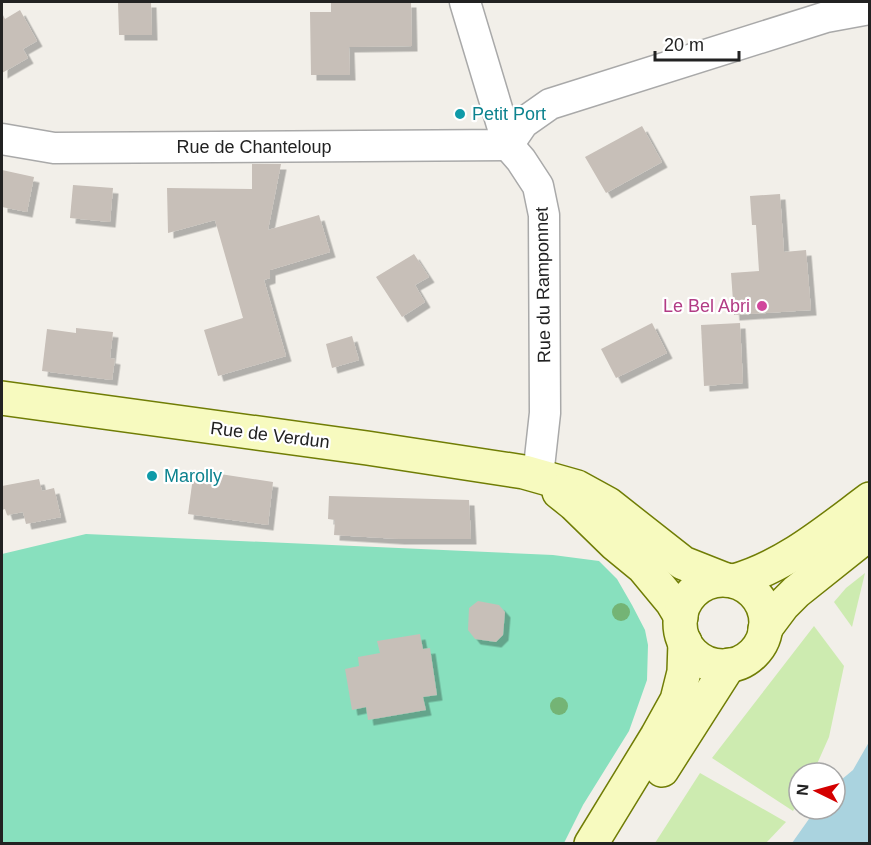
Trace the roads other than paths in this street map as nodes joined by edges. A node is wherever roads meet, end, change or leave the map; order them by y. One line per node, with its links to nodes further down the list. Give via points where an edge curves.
1 (465, 2): 4 (street, Rue du Ramponnet)
2 (870, 9): 4 (street, via 826,16 550,104 523,123)
3 (2, 139): 4 (street, Rue de Chanteloup, via 54,148)
4 (508, 145): 6 (street, Rue du Ramponnet, via 538,186 544,215 545,413)
5 (2, 398): 6 (main road, Rue de Verdun, via 474,463)
6 (538, 476): 9 (main road, Rue de Verdun, via 577,487 608,504 682,563); 10 (main road, Rue de Verdun, via 644,567 672,602)
7 (870, 499): 9 (main road, via 787,559 754,575)
8 (870, 533): 11 (main road, via 796,592)
9 (730, 581): 10 (main road, via 711,582 694,591 685,603); 11 (main road, via 752,591 761,602)
10 (683, 629): 12 (main road, via 691,652 705,662); 13 (main road, via 684,672 677,700)
11 (765, 629): 12 (main road, via 753,653)
12 (729, 665): 14 (main road)
13 (591, 843)
14 (617, 843)

